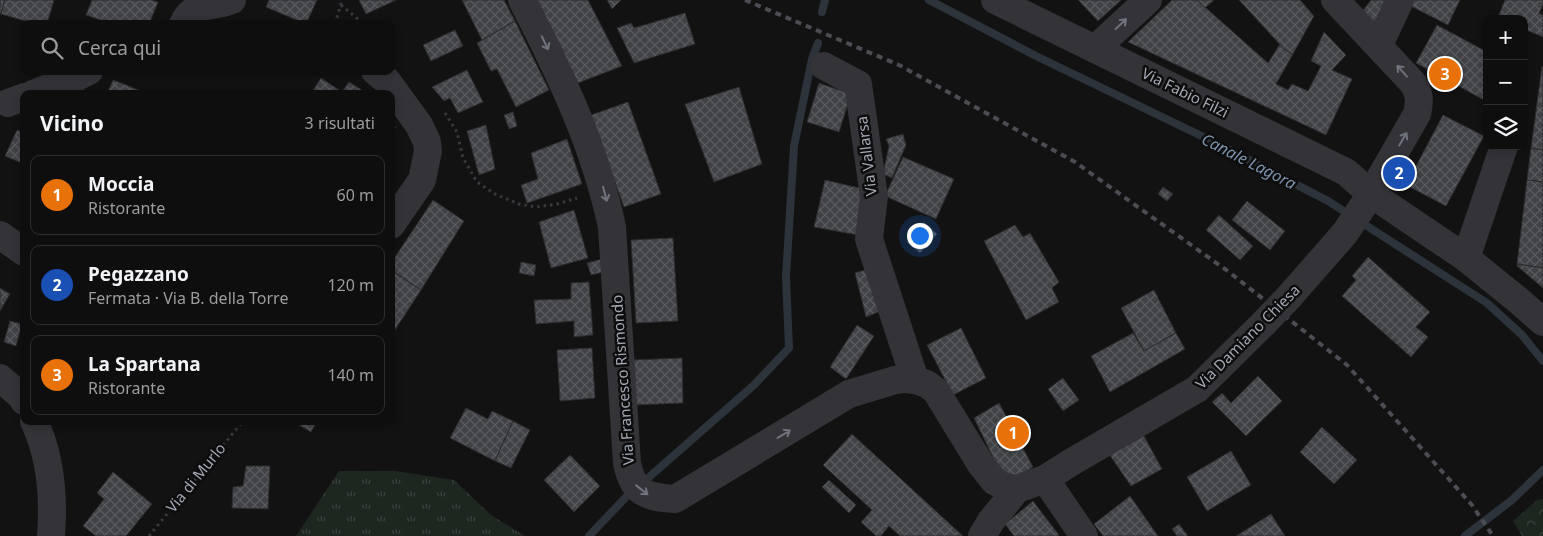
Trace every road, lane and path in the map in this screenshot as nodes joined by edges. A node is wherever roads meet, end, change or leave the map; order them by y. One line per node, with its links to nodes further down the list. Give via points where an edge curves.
1 (232, 0): 8 (street, via 194,9)
2 (522, 0): 21 (street, Via Francesco Rismondo, one-way to 21, via 568,92)
3 (995, 0): 12 (street, Via Fabio Filzi)
4 (1148, 0): 12 (street, one-way to 4)
5 (1335, 0): 11 (street)
6 (1400, 0): 11 (street)
7 (342, 2): 9 (path); 10 (path)
8 (185, 20)
9 (336, 20)
10 (360, 20)
11 (1379, 45): 22 (street, Via Damiano Chiesa, one-way to 11, via 1417,114 1420,96)
12 (1095, 49): 22 (street, Via Fabio Filzi, via 1346,172)
13 (824, 66): 29 (street, Via Vallarsa, via 858,84 874,196 870,239)
14 (83, 75): 16 (street)
15 (380, 75): 17 (street)
16 (44, 90)
17 (394, 90)
18 (395, 92): 23 (street, via 419,125 428,150 422,180)
19 (1503, 150): 26 (street)
20 (463, 158): 21 (path, via 477,182 519,204 536,207)
21 (605, 192): 29 (street, Via Francesco Rismondo, one-way to 29, via 613,235 627,463 629,474 643,493 656,498 675,499 849,394 895,380)
22 (1371, 194): 26 (street, Via Fabio Filzi); 33 (street, Via Damiano Chiesa, bridge, via 1345,233 1289,297 1197,389)
23 (395, 219)
24 (0, 235): 25 (street)
25 (20, 249)
26 (1466, 258): 27 (street, Via Fabio Filzi)
27 (1543, 322)
28 (0, 378): 30 (street)
29 (915, 380): 34 (street, via 936,391 994,481)
30 (20, 396)
31 (35, 425): 35 (street, via 50,476)
32 (240, 425): 36 (path, Via di Murlo)
33 (1045, 479): 34 (street); 38 (street)
34 (1017, 489): 37 (street)
35 (51, 536)
36 (149, 536)
37 (982, 536)
38 (1084, 536)

